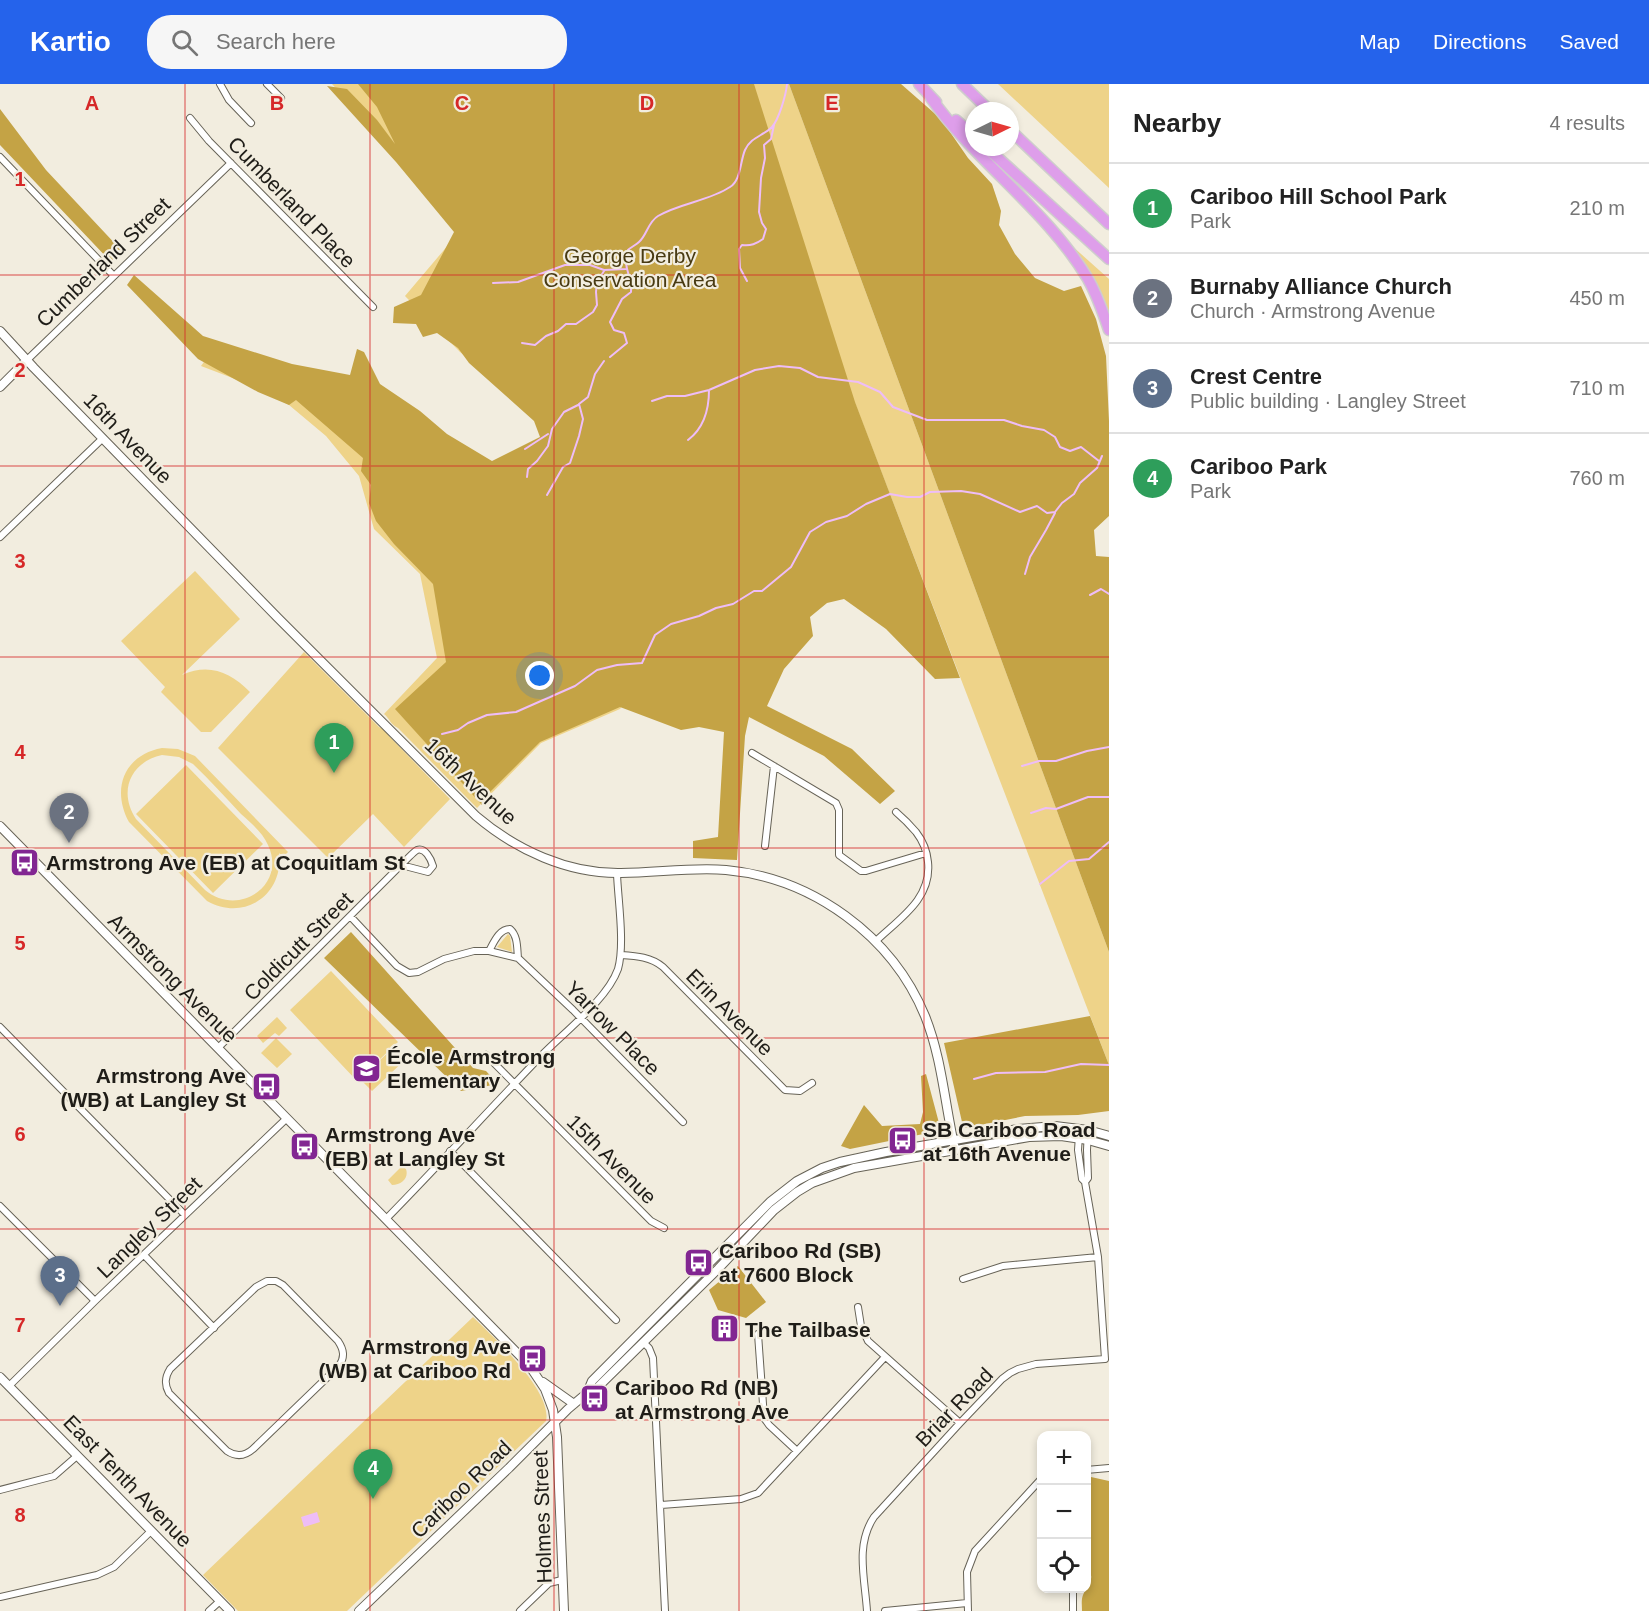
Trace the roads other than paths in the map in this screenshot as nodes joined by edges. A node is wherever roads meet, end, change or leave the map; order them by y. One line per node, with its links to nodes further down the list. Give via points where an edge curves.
1 (220, 84): 9 (street, Cumberland Place)
2 (267, 84): 6 (street)
3 (919, 84): 5 (highway)
4 (962, 84): 7 (highway)
5 (931, 98): 10 (highway); 19 (highway, via 1078,264)
6 (281, 99)
7 (981, 102)
8 (190, 118): 14 (street, Cumberland Place)
9 (251, 123)
10 (965, 128)
11 (1019, 139): 15 (highway)
12 (996, 156): 16 (highway)
13 (0, 157): 17 (street)
14 (231, 163): 17 (street, Cumberland Street); 18 (street, Cumberland Place)
15 (1109, 224)
16 (1109, 260)
17 (114, 276): 21 (street, Cumberland Street)
18 (373, 307)
19 (1109, 330)
20 (0, 331): 21 (street, 16th Avenue)
21 (27, 360): 22 (street, Cumberland Street); 23 (street, 16th Avenue)
22 (0, 387)
23 (103, 438): 24 (street); 32 (street, 16th Avenue, via 487,825 516,844 556,862)
24 (0, 537)
25 (752, 753): 26 (street)
26 (774, 766): 29 (street); 30 (street, via 836,803 839,855 861,871)
27 (896, 812): 30 (street, via 916,831)
28 (2, 831): 40 (street, Armstrong Avenue)
29 (765, 846)
30 (926, 853): 34 (street, via 928,874 923,892 912,908)
31 (401, 866): 31 (street, Coldicutt Street, via 418,849 428,855 433,866 428,872); 33 (street, Coldicutt Street)
32 (617, 874): 34 (street, 16th Avenue, via 709,869 766,878 823,901); 36 (street)
33 (350, 916): 35 (street, via 398,966 410,973 460,954); 40 (street, Coldicutt Street)
34 (876, 941): 49 (street, 16th Avenue, via 904,977 925,1017)
35 (489, 951): 37 (street); 37 (street, via 500,933 510,929 516,938)
36 (621, 955): 38 (street, via 611,984); 42 (street, Erin Avenue, via 644,957 663,967 785,1090 800,1091)
37 (518, 958): 38 (street, Yarrow Place)
38 (581, 1018): 43 (street); 45 (street, Yarrow Place)
39 (0, 1027): 53 (street)
40 (218, 1048): 44 (street, Armstrong Avenue)
41 (486, 1055): 43 (street, 15th Avenue)
42 (812, 1083)
43 (514, 1084): 51 (street); 55 (street, 15th Avenue, via 651,1221)
44 (286, 1119): 53 (street, Langley Street); 54 (street, Armstrong Avenue)
45 (683, 1122)
46 (1084, 1130): 47 (street, Cariboo Road); 48 (street, Briar Road); 49 (street, Cariboo Road, via 1055,1126 1018,1129)
47 (1109, 1136)
48 (1083, 1140): 49 (street, Cariboo Road, via 1042,1135); 50 (street, Cariboo Road); 57 (street, Briar Road, via 1082,1179)
49 (954, 1145): 64 (street, Cariboo Road, via 854,1168 797,1192 774,1210); 69 (street, Cariboo Road, via 840,1162 791,1185 591,1381)
50 (1109, 1146)
51 (450, 1151): 54 (street); 61 (street)
52 (0, 1206): 59 (street)
53 (185, 1215): 56 (street, Langley Street)
54 (386, 1219): 67 (street, Armstrong Avenue)
55 (664, 1228)
56 (144, 1255): 59 (street, Langley Street); 62 (street)
57 (1098, 1257): 58 (street, via 1004,1266); 72 (street, Briar Road, via 1106,1359 1018,1369 1002,1379)
58 (963, 1279)
59 (95, 1301): 68 (street, Langley Street)
60 (858, 1307): 65 (street, via 866,1338)
61 (616, 1320)
62 (214, 1328): 62 (street, via 171,1369 166,1385 169,1393 232,1454 251,1452 339,1366 343,1357 339,1341 276,1281 259,1285)
63 (758, 1334): 73 (street, via 764,1418)
64 (643, 1342): 69 (street, Cariboo Road, via 595,1390); 79 (street, via 653,1358)
65 (885, 1357): 72 (street); 73 (street)
66 (0, 1377): 68 (street, East Tenth Avenue)
67 (540, 1379): 70 (street); 71 (street, Armstrong Avenue)
68 (9, 1386): 74 (street, East Tenth Avenue)
69 (587, 1393): 70 (street, Cariboo Road)
70 (574, 1404): 71 (street, Cariboo Road)
71 (555, 1422): 81 (street, Holmes Street); 88 (street, Cariboo Road)
72 (960, 1423): 92 (street, Briar Road, via 869,1524 862,1552)
73 (797, 1451): 79 (street, via 753,1495)
74 (77, 1456): 78 (street, via 54,1476); 80 (street, East Tenth Avenue)
75 (1109, 1468): 76 (street)
76 (1091, 1470)
77 (1037, 1482): 85 (street, via 975,1551 967,1572)
78 (0, 1490)
79 (661, 1505): 91 (street)
80 (151, 1531): 83 (street, via 114,1567 96,1575); 84 (street, East Tenth Avenue)
81 (562, 1581): 89 (street, via 549,1583); 90 (street, Holmes Street)
82 (1073, 1593): 95 (street)
83 (0, 1597)
84 (220, 1601): 86 (street); 87 (street, East Tenth Avenue)
85 (968, 1603): 93 (street); 94 (street)
86 (209, 1611)
87 (230, 1611)
88 (359, 1611)
89 (520, 1611)
90 (564, 1611)
91 (665, 1611)
92 (867, 1611)
93 (885, 1611)
94 (968, 1611)
95 (1073, 1611)

